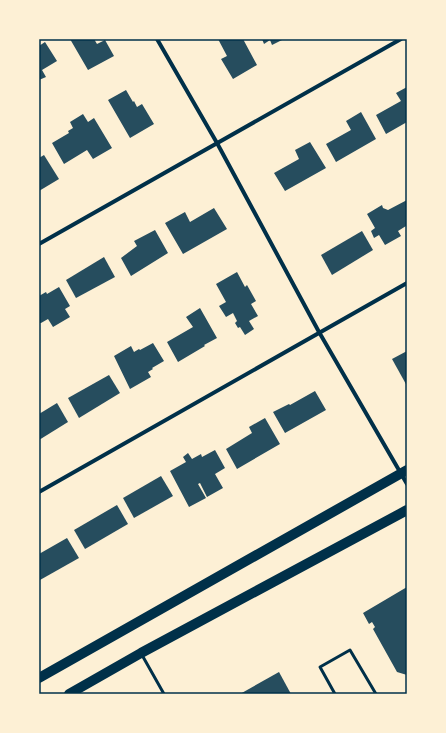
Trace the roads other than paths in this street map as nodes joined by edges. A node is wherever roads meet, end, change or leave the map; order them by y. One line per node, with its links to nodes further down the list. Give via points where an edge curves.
1 (157, 39): 3 (street)
2 (401, 39): 3 (street)
3 (216, 143): 4 (street); 6 (street)
4 (39, 244)
5 (407, 283): 6 (street)
6 (319, 332): 7 (street); 9 (street)
7 (404, 472): 8 (street); 12 (main road)
8 (407, 484)
9 (39, 492)
10 (407, 510): 11 (main road)
11 (141, 653): 13 (main road); 14 (lane)
12 (39, 678)
13 (69, 694)
14 (164, 694)
15 (335, 694): 16 (lane, via 320,667 350,650)
16 (376, 694)

